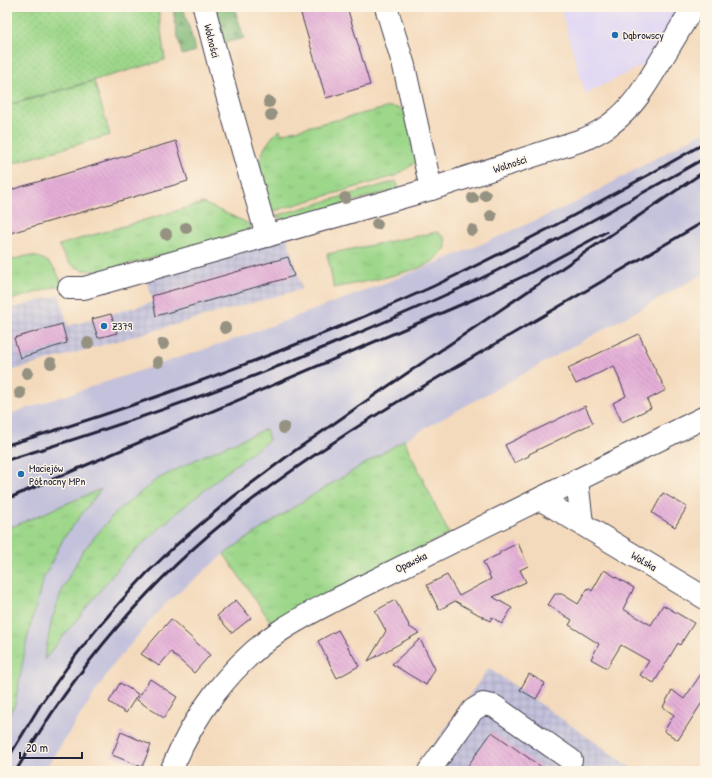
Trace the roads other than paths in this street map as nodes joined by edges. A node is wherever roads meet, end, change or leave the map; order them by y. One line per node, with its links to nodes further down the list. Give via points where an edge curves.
1 (204, 7): 5 (street, Wolności)
2 (386, 7): 4 (street, via 404,66)
3 (693, 7): 4 (street, Wolności, via 645,88 627,110 600,132)
4 (431, 188): 5 (street, Wolności)
5 (267, 236): 6 (street, Wolności, via 84,288)
6 (69, 288)
7 (705, 417): 8 (street, Opawska)
8 (577, 480): 9 (street, Opawska); 10 (street)
9 (540, 499): 10 (street, Wolska); 13 (street, Opawska, via 335,600 279,632 249,656 211,699 191,729)
10 (582, 523): 11 (street, Wolska)
11 (705, 598)
12 (571, 760): 14 (street, via 494,706 483,704 473,710)
13 (171, 771)
14 (429, 771)

